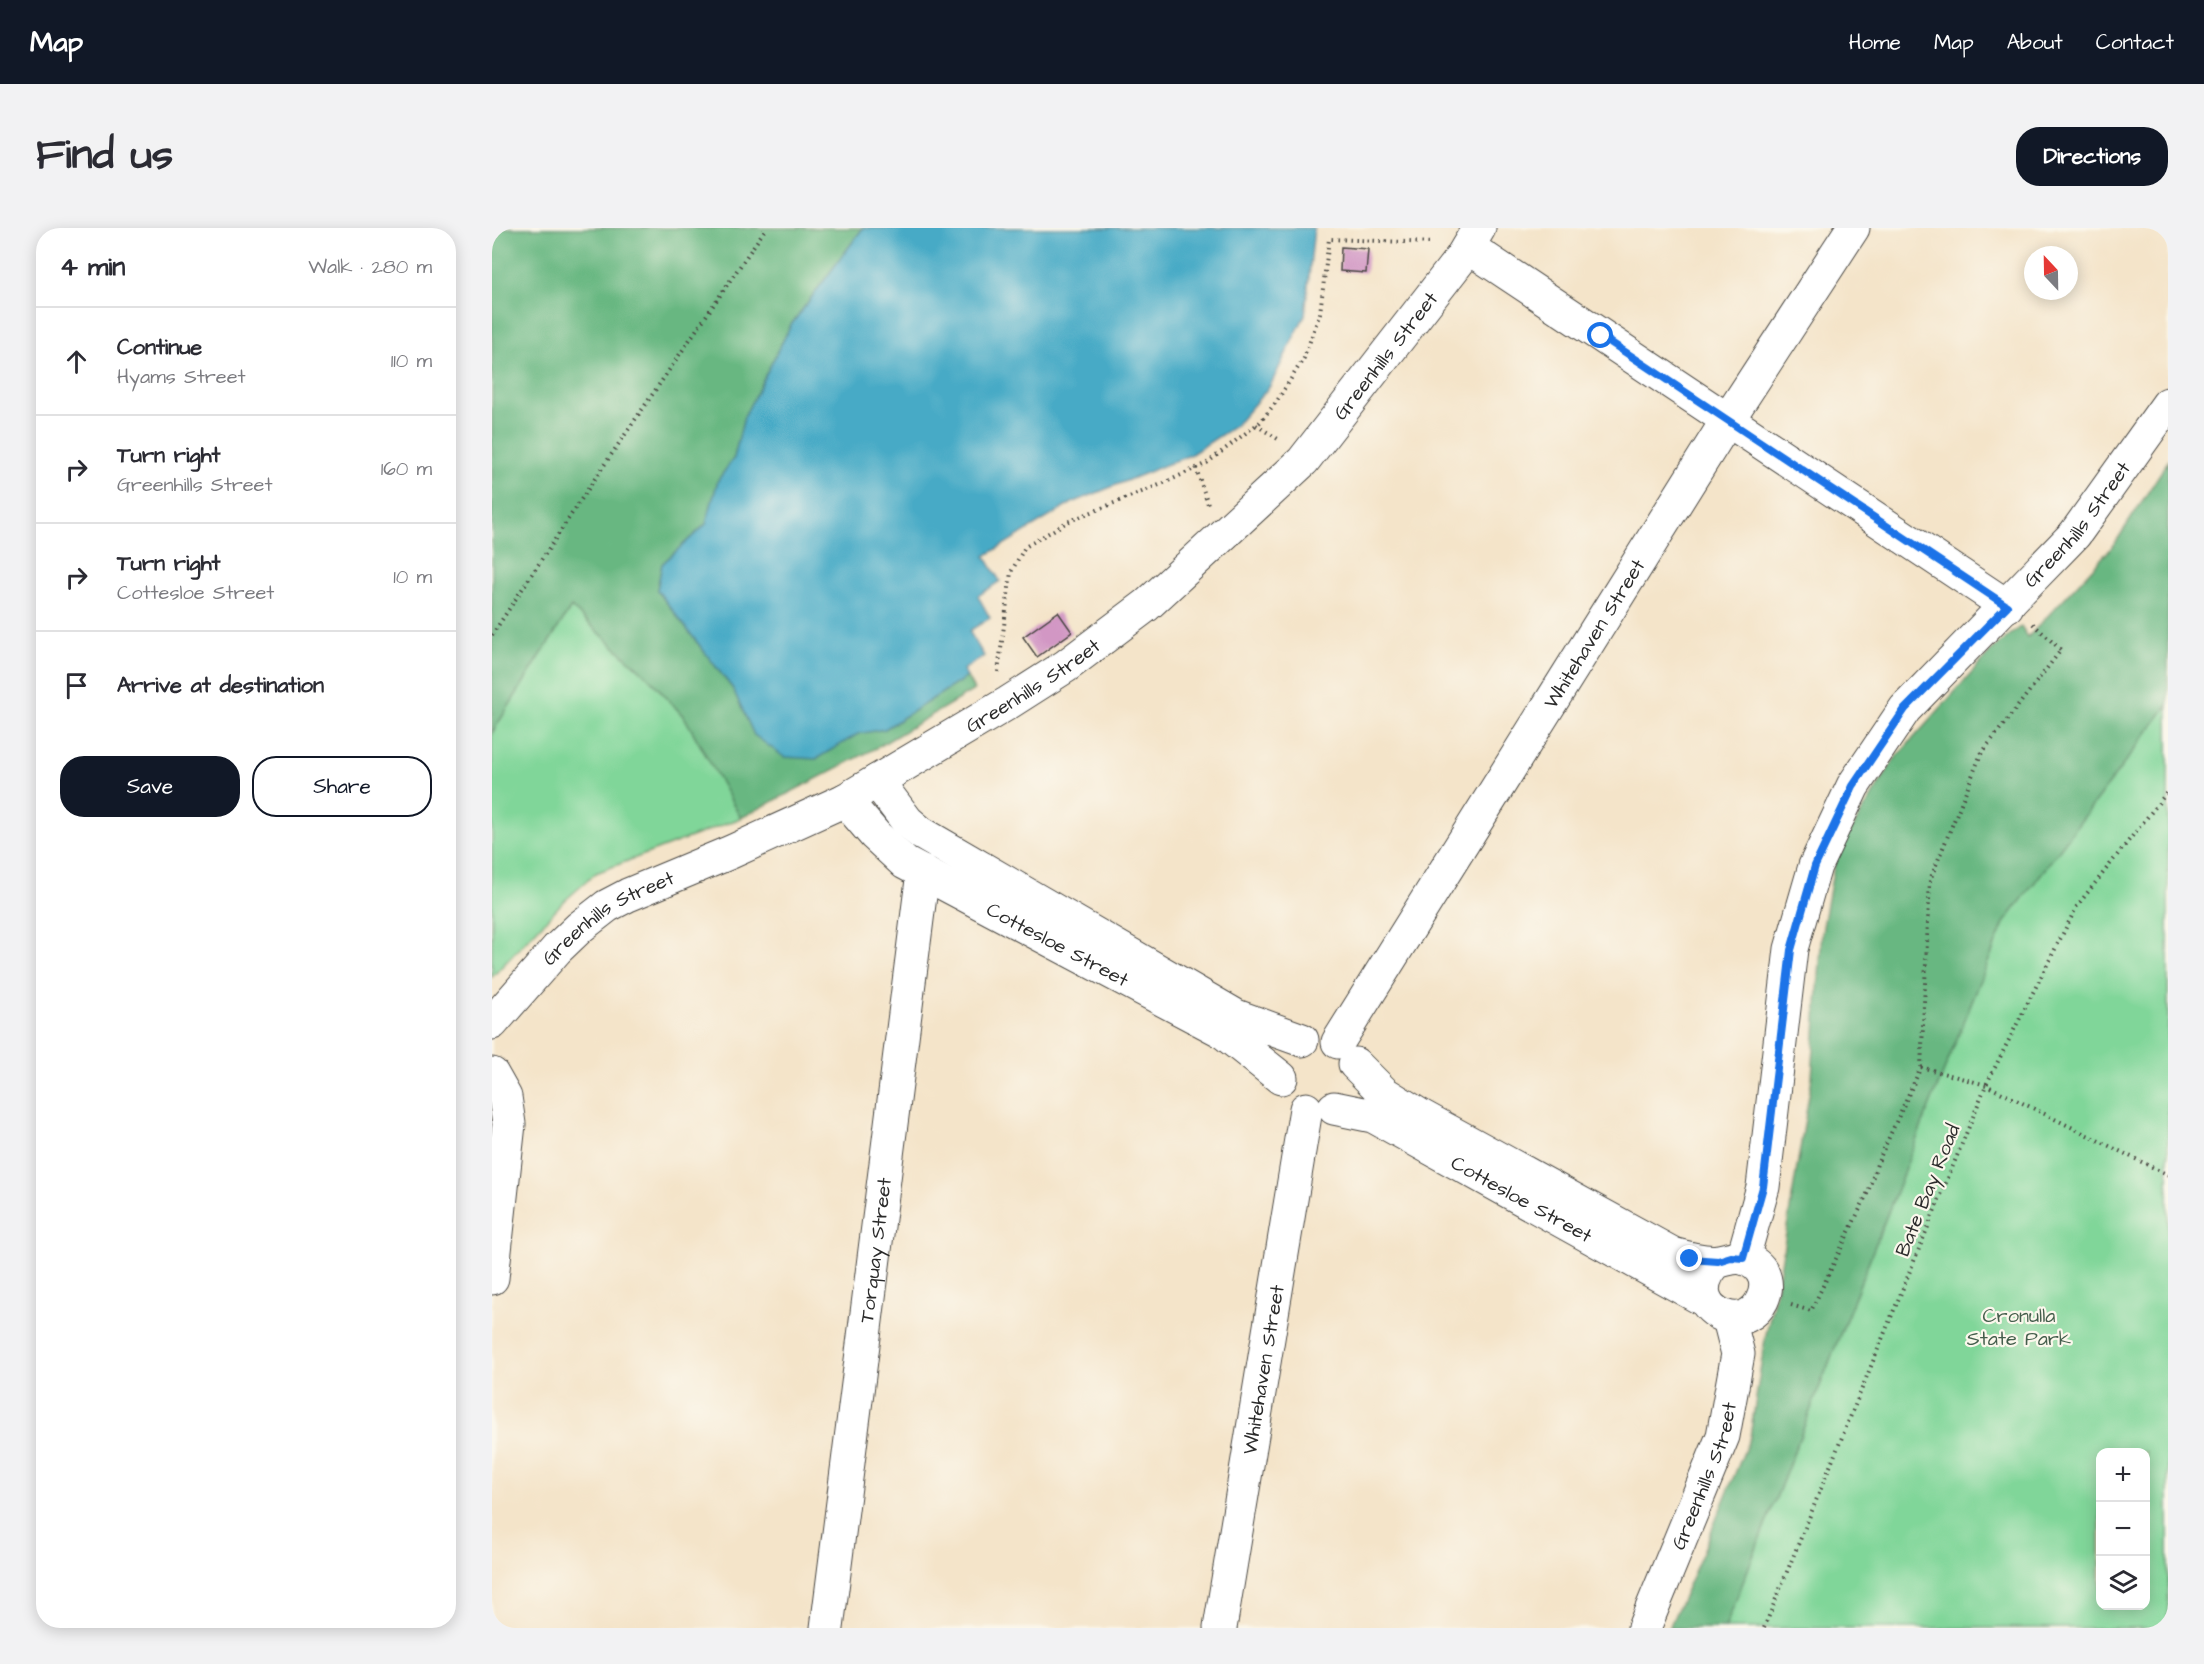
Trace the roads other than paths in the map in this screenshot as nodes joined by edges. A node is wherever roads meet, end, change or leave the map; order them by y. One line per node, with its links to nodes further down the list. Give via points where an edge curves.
1 (1853, 228): 4 (street, Whitehaven Street)
2 (1474, 237): 4 (street); 6 (street, Greenhills Street, via 1303,461 1147,605 1066,666)
3 (2168, 404): 5 (street, Greenhills Street, via 2075,534)
4 (1727, 421): 5 (street); 11 (street, Whitehaven Street)
5 (2007, 606): 15 (street, Greenhills Street, via 1905,709 1853,786 1815,866 1791,950 1763,1187)
6 (878, 781): 7 (street, Greenhills Street); 10 (street, Cottesloe Street, via 907,821 921,833 1236,1016)
7 (844, 800): 8 (street, Cottesloe Street, via 892,853); 9 (street, Greenhills Street, via 607,906 557,949)
8 (923, 873): 13 (street, Cottesloe Street, via 1222,1031); 18 (street, Torquay Street)
9 (492, 1023)
10 (1302, 1040): 11 (street, via 1327,1037); 13 (street, via 1286,1055)
11 (1347, 1053): 14 (street, via 1356,1074 1350,1094); 15 (street, Cottesloe Street, via 1384,1093 1420,1116 1673,1254 1690,1259)
12 (492, 1074): 16 (street, via 505,1097 509,1124)
13 (1281, 1078): 14 (street, via 1283,1088 1296,1104)
14 (1320, 1109): 17 (street, Cottesloe Street, via 1373,1116); 19 (street, Whitehaven Street)
15 (1731, 1259): 17 (street, via 1710,1268 1704,1279 1703,1290); 17 (street, via 1752,1262 1764,1278 1764,1298 1750,1315 1740,1318)
16 (492, 1278)
17 (1718, 1310): 20 (street, Greenhills Street, via 1738,1353 1723,1436)
18 (827, 1628)
19 (1220, 1628)
20 (1644, 1628)

